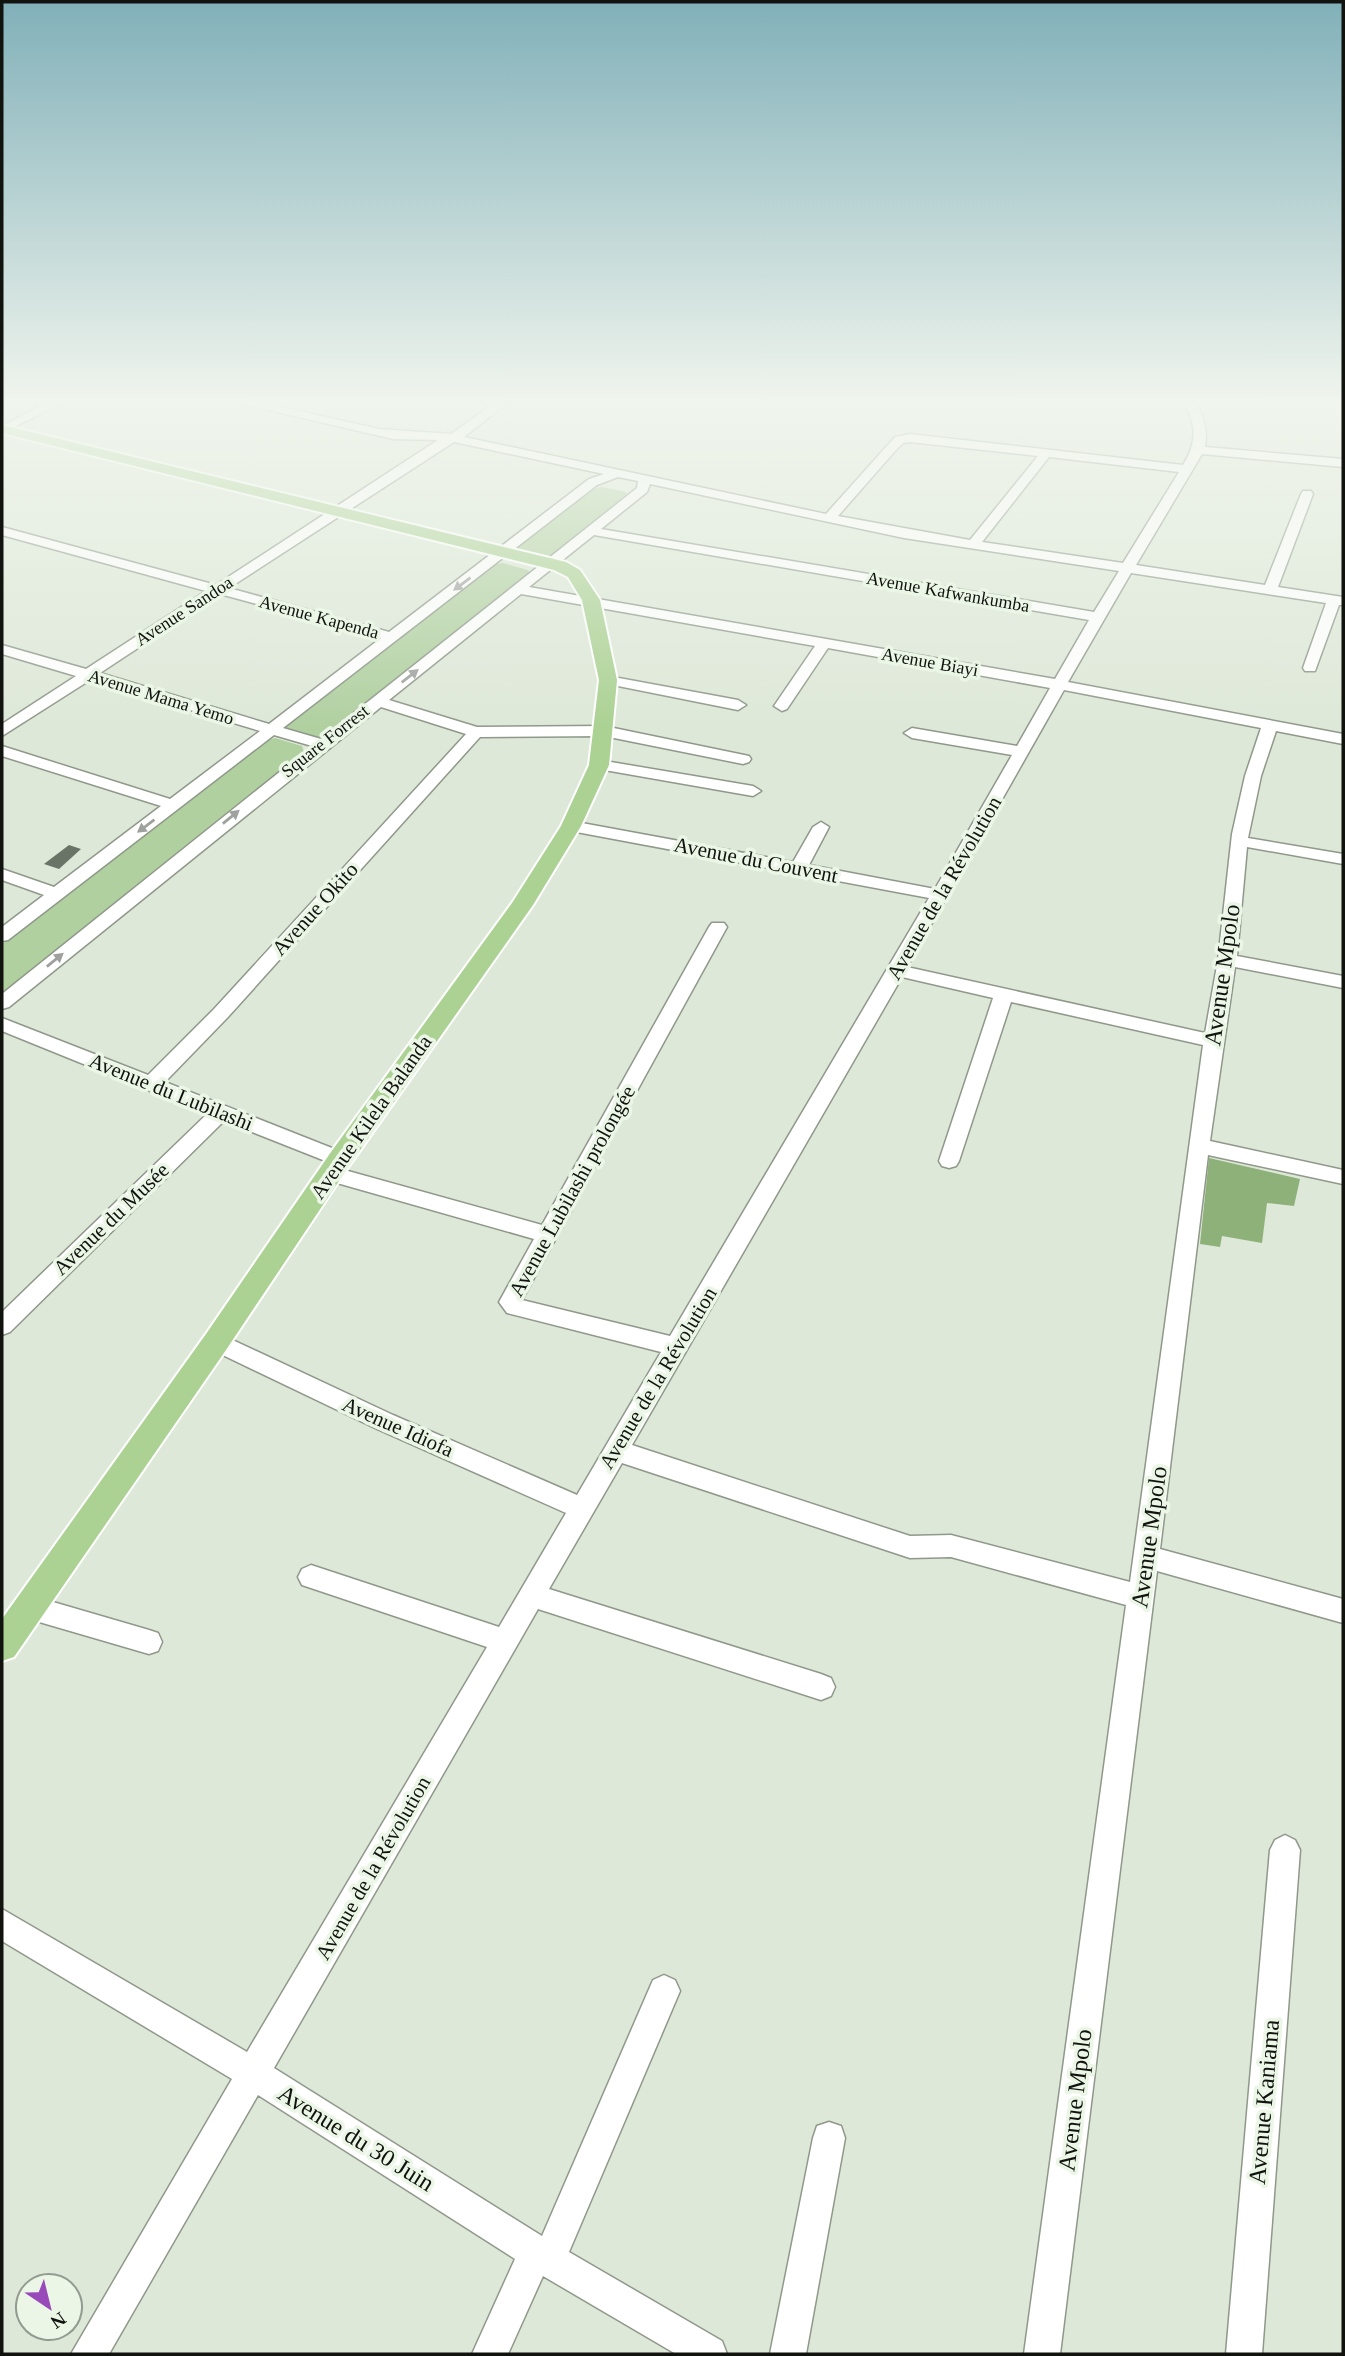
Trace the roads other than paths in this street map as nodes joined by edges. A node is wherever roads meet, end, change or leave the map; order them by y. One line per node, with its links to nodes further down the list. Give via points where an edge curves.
1 (314, 508): 10 (main road)
2 (342, 508): 10 (street, Avenue Sandoa)
3 (559, 508): 16 (street, Square Forrest)
4 (618, 508): 13 (street, Square Forrest)
5 (777, 508): 11 (street)
6 (838, 508): 11 (street)
7 (1003, 508): 14 (street)
8 (1164, 508): 18 (street, Avenue de la Révolution)
9 (1302, 508): 22 (street)
10 (334, 513): 16 (main road); 20 (street, Avenue Sandoa)
11 (828, 519): 14 (street)
12 (2, 531): 20 (street, Avenue Kapenda)
13 (591, 531): 15 (street, Square Forrest); 24 (street, Avenue Kafwankumba)
14 (974, 544): 18 (street)
15 (569, 548): 17 (street, Square Forrest); 19 (main road, Avenue Kilela Balanda)
16 (500, 554): 17 (main road); 25 (street, Square Forrest, one-way to 25)
17 (546, 565): 19 (main road); 21 (street, Square Forrest)
18 (1129, 568): 22 (street); 24 (street, Avenue de la Révolution)
19 (580, 585): 21 (street, Avenue Biayi); 26 (street, Avenue Biayi); 30 (main road, Avenue Kilela Balanda)
20 (217, 589): 25 (street, Avenue Kapenda); 29 (street, Avenue Sandoa)
21 (517, 589): 32 (street, Square Forrest, one-way to 21)
22 (1270, 589): 23 (street)
23 (1339, 600): 28 (street)
24 (1098, 617): 31 (street, Avenue de la Révolution)
25 (393, 637): 36 (street, Square Forrest)
26 (824, 643): 31 (street, Avenue Biayi); 34 (street)
27 (2, 649): 29 (street, Avenue Mama Yemo)
28 (1310, 668)
29 (86, 674): 36 (street, Avenue Mama Yemo); 38 (street, Avenue Sandoa)
30 (608, 680): 33 (street); 37 (main road, Avenue Kilela Balanda)
31 (1061, 685): 35 (street, Avenue Biayi); 44 (street, Avenue de la Révolution)
32 (377, 701): 39 (street); 42 (street, Square Forrest)
33 (738, 705)
34 (782, 706)
35 (1270, 724): 41 (street, Avenue Biayi); 51 (street, Avenue Mpolo)
36 (271, 730): 42 (street, Avenue Mama Yemo); 48 (street, Square Forrest)
37 (604, 730): 39 (street); 45 (street); 46 (main road, Avenue Kilela Balanda)
38 (2, 731)
39 (477, 732): 66 (street, Avenue Okito, via 221,1013)
40 (912, 733): 44 (street)
41 (1343, 738)
42 (321, 744): 63 (street, Square Forrest, one-way to 42)
43 (2, 751): 48 (street)
44 (1023, 752): 56 (street, Avenue de la Révolution)
45 (743, 759)
46 (599, 765): 47 (street); 49 (main road, Avenue Kilela Balanda)
47 (753, 791)
48 (174, 805): 55 (street, Square Forrest, one-way to 55)
49 (571, 826): 53 (street, Avenue du Couvent); 70 (main road, Avenue Kilela Balanda, via 522,905)
50 (821, 827): 53 (street)
51 (1239, 841): 52 (street); 59 (street, Avenue Mpolo)
52 (1343, 859)
53 (799, 868): 56 (street, Avenue du Couvent)
54 (2, 874): 55 (street)
55 (57, 894): 58 (street, Square Forrest)
56 (940, 895): 60 (street, Avenue de la Révolution)
57 (718, 927): 72 (street, Avenue Lubilashi prolongée)
58 (2, 936)
59 (1227, 960): 61 (street); 65 (street, Avenue Mpolo)
60 (896, 970): 62 (street); 75 (street, Avenue de la Révolution)
61 (1343, 982)
62 (1004, 994): 65 (street); 69 (street)
63 (2, 1003)
64 (2, 1024): 66 (street, Avenue du Lubilashi)
65 (1213, 1041): 68 (street, Avenue Mpolo)
66 (151, 1083): 67 (street, Avenue du Lubilashi)
67 (221, 1112): 70 (street, Avenue du Lubilashi); 73 (street, Avenue du Musée)
68 (1200, 1146): 71 (street); 78 (street, Avenue Mpolo)
69 (949, 1161)
70 (335, 1167): 72 (street, Avenue du Lubilashi); 74 (main road, Avenue Kilela Balanda)
71 (1343, 1177)
72 (547, 1235): 75 (street, Avenue Lubilashi prolongée, via 511,1299 512,1306)
73 (2, 1326)
74 (216, 1342): 77 (street, Avenue Idiofa); 82 (main road, Avenue Kilela Balanda)
75 (677, 1347): 76 (street, Avenue de la Révolution)
76 (615, 1450): 77 (street, Avenue de la Révolution); 81 (street, via 910,1547 951,1546)
77 (581, 1508): 80 (street, Avenue de la Révolution)
78 (1146, 1557): 81 (street, Avenue Mpolo); 83 (street)
79 (310, 1577): 84 (street)
80 (531, 1595): 84 (street, Avenue de la Révolution); 87 (street)
81 (1141, 1597): 98 (street, Avenue Mpolo)
82 (29, 1607): 85 (street); 86 (main road, Avenue Kilela Balanda)
83 (1343, 1611)
84 (504, 1642): 91 (street, Avenue de la Révolution)
85 (149, 1643)
86 (2, 1646)
87 (821, 1687)
88 (1285, 1850): 99 (street, Avenue Kaniama)
89 (2, 1924): 91 (street, Avenue du 30 Juin)
90 (664, 1991): 93 (street)
91 (254, 2074): 93 (street, Avenue du 30 Juin); 94 (street, Avenue de la Révolution)
92 (829, 2138): 97 (street)
93 (543, 2255): 95 (street); 96 (street, Avenue du 30 Juin)
94 (89, 2354)
95 (489, 2354)
96 (709, 2354)
97 (788, 2354)
98 (1042, 2354)
99 (1244, 2354)

